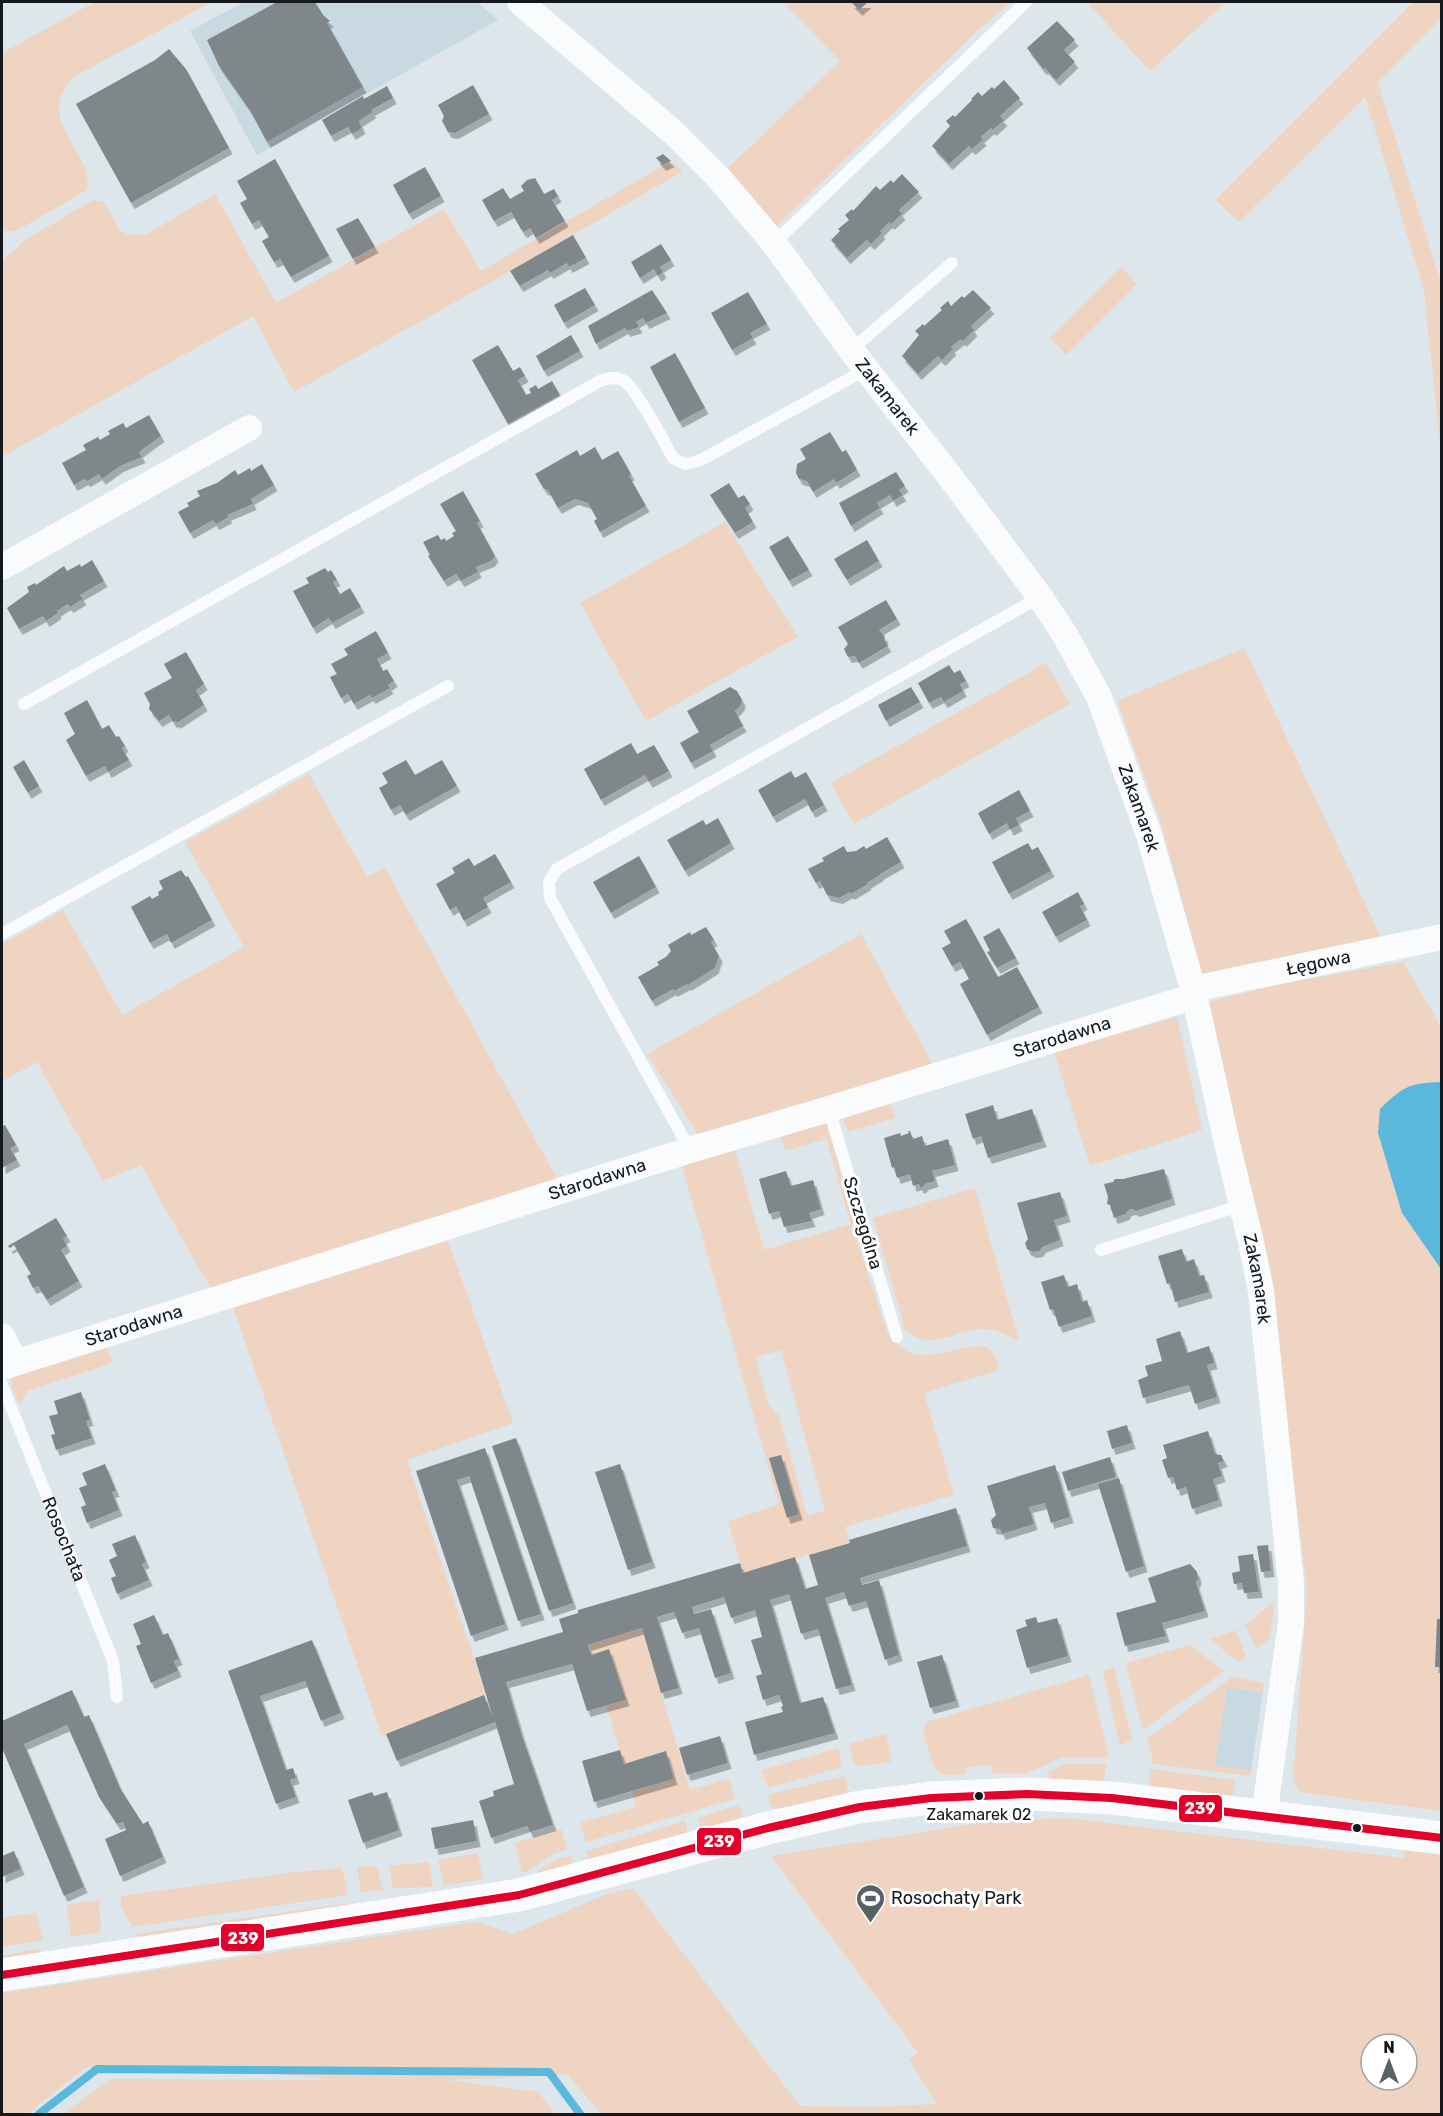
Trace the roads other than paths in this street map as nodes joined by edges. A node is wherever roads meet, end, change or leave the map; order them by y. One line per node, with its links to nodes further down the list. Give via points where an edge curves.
1 (520, 2): 3 (street, Zakamarek, via 674,133 719,178)
2 (1026, 2): 3 (lane)
3 (774, 243): 5 (street, Zakamarek)
4 (952, 263): 5 (lane)
5 (859, 360): 8 (street, Zakamarek); 10 (lane, via 701,460 685,464 673,458 630,386 618,378 600,381)
6 (249, 428): 7 (street)
7 (2, 567)
8 (1040, 597): 13 (street, Zakamarek, via 1099,697 1149,835); 15 (lane, via 557,869 549,882 550,898)
9 (448, 686): 11 (lane)
10 (24, 704)
11 (2, 933)
12 (1442, 937): 13 (street, Łęgowa)
13 (1194, 993): 14 (street, Starodawna); 16 (street, Zakamarek)
14 (829, 1109): 15 (street, Starodawna); 19 (lane, Szczególna)
15 (690, 1150): 20 (street, Starodawna)
16 (1242, 1205): 17 (lane); 23 (street, Zakamarek, via 1261,1291 1291,1583 1291,1623)
17 (1101, 1250)
18 (2, 1336): 20 (street)
19 (897, 1336)
20 (8, 1365)
21 (2, 1384): 22 (lane, Rosochata, via 113,1661)
22 (117, 1697)
23 (1264, 1816): 24 (street); 25 (street, via 1064,1795 904,1801 768,1828 519,1895)
24 (1442, 1838)
25 (2, 1975)

